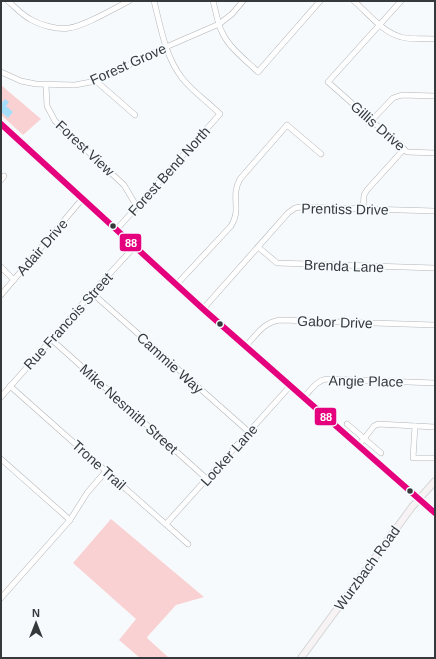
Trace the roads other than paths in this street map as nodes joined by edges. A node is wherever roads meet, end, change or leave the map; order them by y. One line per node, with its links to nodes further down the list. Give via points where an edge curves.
1 (8, 1): 2 (street, via 33,21 65,28 81,25)
2 (129, 1)
3 (154, 1): 12 (street)
4 (213, 1): 9 (street)
5 (244, 1): 9 (street, Forest Grove)
6 (320, 1): 9 (street, via 258,72 227,41)
7 (354, 1): 10 (street)
8 (400, 1): 10 (street)
9 (219, 24): 12 (street, Forest Grove)
10 (380, 24): 11 (street, via 400,37); 18 (street, Gillis Drive, via 328,82)
11 (435, 39)
12 (166, 47): 14 (street, Forest Grove); 24 (street, Forest Bend North, via 182,78 220,114)
13 (1, 72): 15 (street, Forest Grove, via 21,81)
14 (96, 81): 15 (street, Forest Grove, via 75,85); 17 (street)
15 (46, 85): 24 (street, Forest View, via 47,106 55,121 124,185)
16 (435, 96): 18 (street, via 402,95 393,98)
17 (135, 114)
18 (371, 121): 20 (street, Gillis Drive)
19 (1, 124): 23 (main road)
20 (404, 149): 21 (street, Gillis Drive); 25 (street, via 367,190)
21 (435, 153)
22 (321, 154): 33 (street, via 288,125 240,179 235,195 236,219)
23 (84, 198): 27 (main road); 32 (street, Adair Drive)
24 (137, 207): 27 (street, Forest Bend North)
25 (363, 209): 26 (street, Prentiss Drive); 29 (street, Prentiss Drive, via 295,208)
26 (435, 211)
27 (117, 229): 28 (main road)
28 (135, 246): 33 (main road); 34 (street, Rue Francois Street)
29 (258, 247): 31 (street, Brenda Lane, via 277,263); 36 (street, Prentiss Drive)
30 (1, 267): 32 (street)
31 (435, 268)
32 (14, 280): 35 (street, Adair Drive)
33 (177, 284): 36 (main road)
34 (92, 293): 38 (street, Rue Francois Street); 48 (street, Cammie Way)
35 (1, 295)
36 (203, 309): 39 (main road)
37 (435, 325): 39 (street, Gabor Drive, via 280,320 267,324)
38 (51, 340): 42 (street, Rue Francois Street); 55 (street, Mike Nesmith Street)
39 (246, 346): 41 (main road)
40 (435, 383): 44 (street, Angie Place, via 326,379 316,384)
41 (291, 385): 44 (main road); 48 (street, Locker Lane)
42 (10, 386): 43 (street, Rue Francois Street); 54 (street, Trone Trail)
43 (1, 396)
44 (304, 397): 50 (main road)
45 (347, 424): 49 (street)
46 (415, 426): 47 (street); 49 (street, via 378,424); 52 (street, via 413,458)
47 (435, 427)
48 (248, 432): 55 (street, Locker Lane)
49 (364, 439): 50 (street); 51 (street)
50 (358, 445): 57 (main road)
51 (381, 454)
52 (435, 458)
53 (1, 459): 59 (street)
54 (106, 471): 59 (street, via 87,493); 60 (street, Trone Trail)
55 (207, 479): 60 (street, Locker Lane)
56 (435, 481): 57 (main road, Wurzbach Road)
57 (419, 499): 58 (main road); 63 (main road, Wurzbach Road)
58 (435, 513)
59 (70, 520): 62 (street)
60 (166, 524): 61 (street, Trone Trail)
61 (188, 544)
62 (2, 596)
63 (301, 658)

